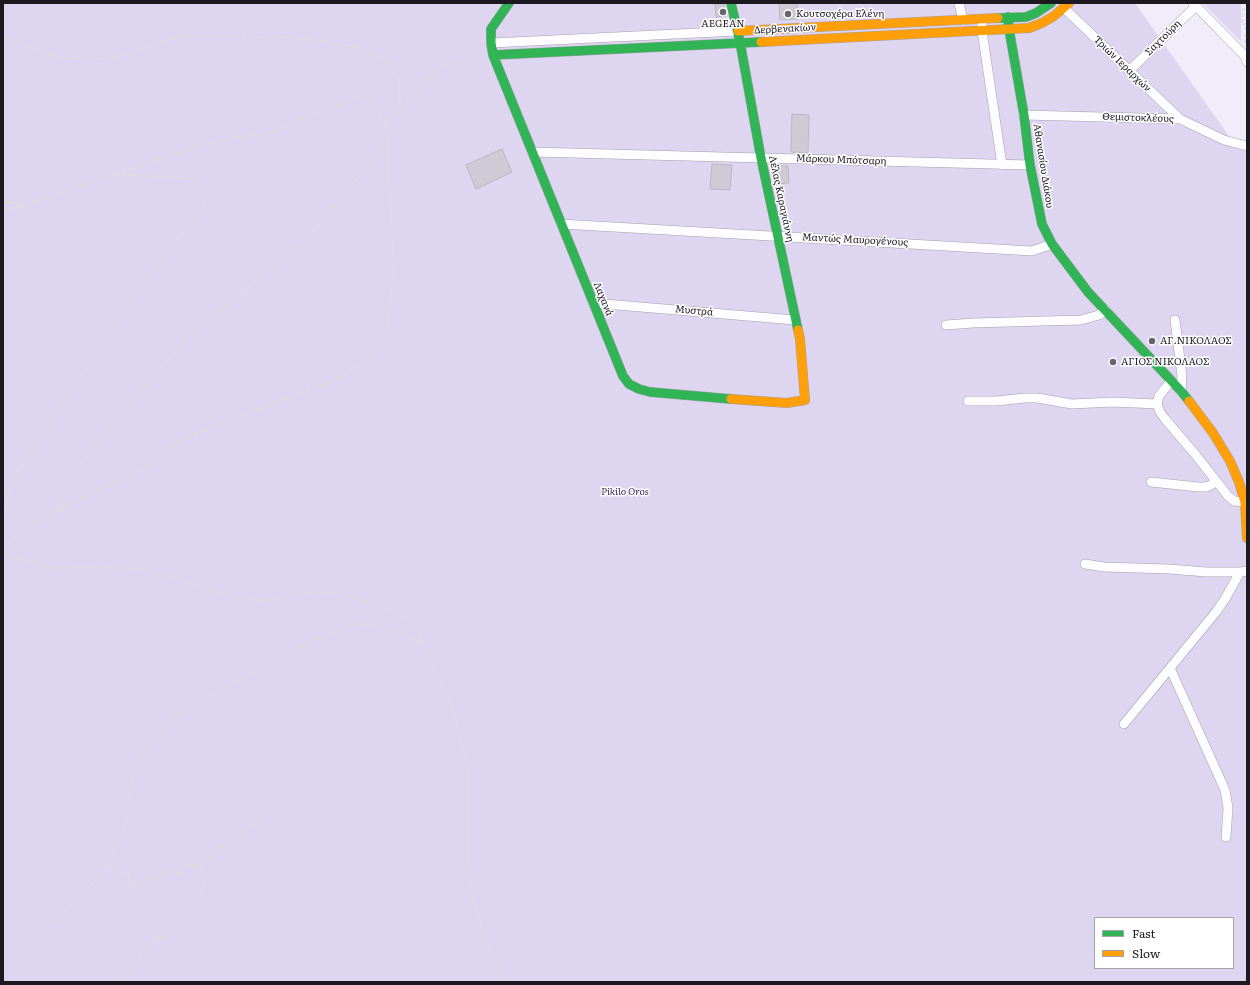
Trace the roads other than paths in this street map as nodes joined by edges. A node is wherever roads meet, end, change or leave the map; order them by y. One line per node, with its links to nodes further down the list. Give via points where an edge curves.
1 (509, 3): 14 (street, Λαχανά, via 491,29)
2 (731, 3): 11 (street, Λέλας Καραγιάννη)
3 (959, 3): 9 (street)
4 (1051, 3): 7 (street, Δερβενακίων, via 1036,13)
5 (1194, 4): 16 (street); 17 (street, Σαχτούρη)
6 (1066, 6): 10 (street, Δερβενακίων, via 1042,24 1029,28); 17 (street, Τριών Ιεραρχών)
7 (1008, 17): 8 (street, Δερβενακίων); 10 (street, Αθανασίου Διάκου)
8 (982, 19): 9 (street, Δερβενακίων); 12 (street)
9 (963, 20): 11 (street, Δερβενακίων)
10 (1009, 29): 12 (street, Δερβενακίων); 18 (street, Αθανασίου Διάκου)
11 (738, 31): 13 (street, Λέλας Καραγιάννη); 14 (street, Δερβενακίων)
12 (982, 31): 13 (street, Δερβενακίων); 23 (street)
13 (740, 42): 15 (street, Δερβενακίων); 22 (street, Λέλας Καραγιάννη)
14 (491, 43): 15 (street, Λαχανά)
15 (493, 54): 21 (street, Λαχανά)
16 (1247, 62)
17 (1129, 71): 19 (street, Τριών Ιεραρχών)
18 (1024, 115): 19 (street, Θεμιστοκλέους); 24 (street, Αθανασίου Διάκου)
19 (1180, 119): 20 (street, Θεμιστοκλέους, via 1224,140)
20 (1247, 146)
21 (532, 152): 22 (street, Μάρκου Μπότσαρη); 25 (street, Λαχανά)
22 (761, 158): 23 (street, Μάρκου Μπότσαρη); 26 (street, Λέλας Καραγιάννη)
23 (1002, 165): 24 (street, Μάρκου Μπότσαρη)
24 (1030, 166): 27 (street, Αθανασίου Διάκου, via 1042,224)
25 (561, 224): 26 (street, Μαντώς Μαυρογένους); 28 (street, Λαχανά)
26 (777, 236): 27 (street, Μαντώς Μαυρογένους, via 1032,251); 30 (street, Λέλας Καραγιάννη)
27 (1052, 244): 29 (street, Αθανασίου Διάκου, via 1088,292)
28 (593, 303): 30 (street, Μυστρά); 35 (street, Λαχανά, via 623,376 629,384 639,389 712,398 787,403)
29 (1106, 310): 32 (street, via 1081,320); 33 (street, Αθανασίου Διάκου)
30 (796, 320): 35 (street, Λέλας Καραγιάννη)
31 (1175, 320): 34 (street, via 1182,376)
32 (946, 325)
33 (1171, 381): 34 (street, Αθανασίου Διάκου); 37 (street, via 1159,396)
34 (1181, 391): 40 (street, Αθανασίου Διάκου, via 1213,433 1230,461)
35 (805, 400)
36 (968, 401): 37 (street, via 1037,398 1072,404)
37 (1157, 404): 38 (street, via 1165,419)
38 (1216, 481): 39 (street, via 1206,487); 40 (street, via 1234,501)
39 (1151, 482)
40 (1246, 499): 41 (street, Αθανασίου Διάκου)
41 (1247, 538)
42 (1085, 564): 43 (street, via 1206,572)
43 (1243, 571): 44 (street, via 1226,599)
44 (1170, 668): 45 (street); 46 (street, via 1226,790)
45 (1124, 724)
46 (1226, 837)

